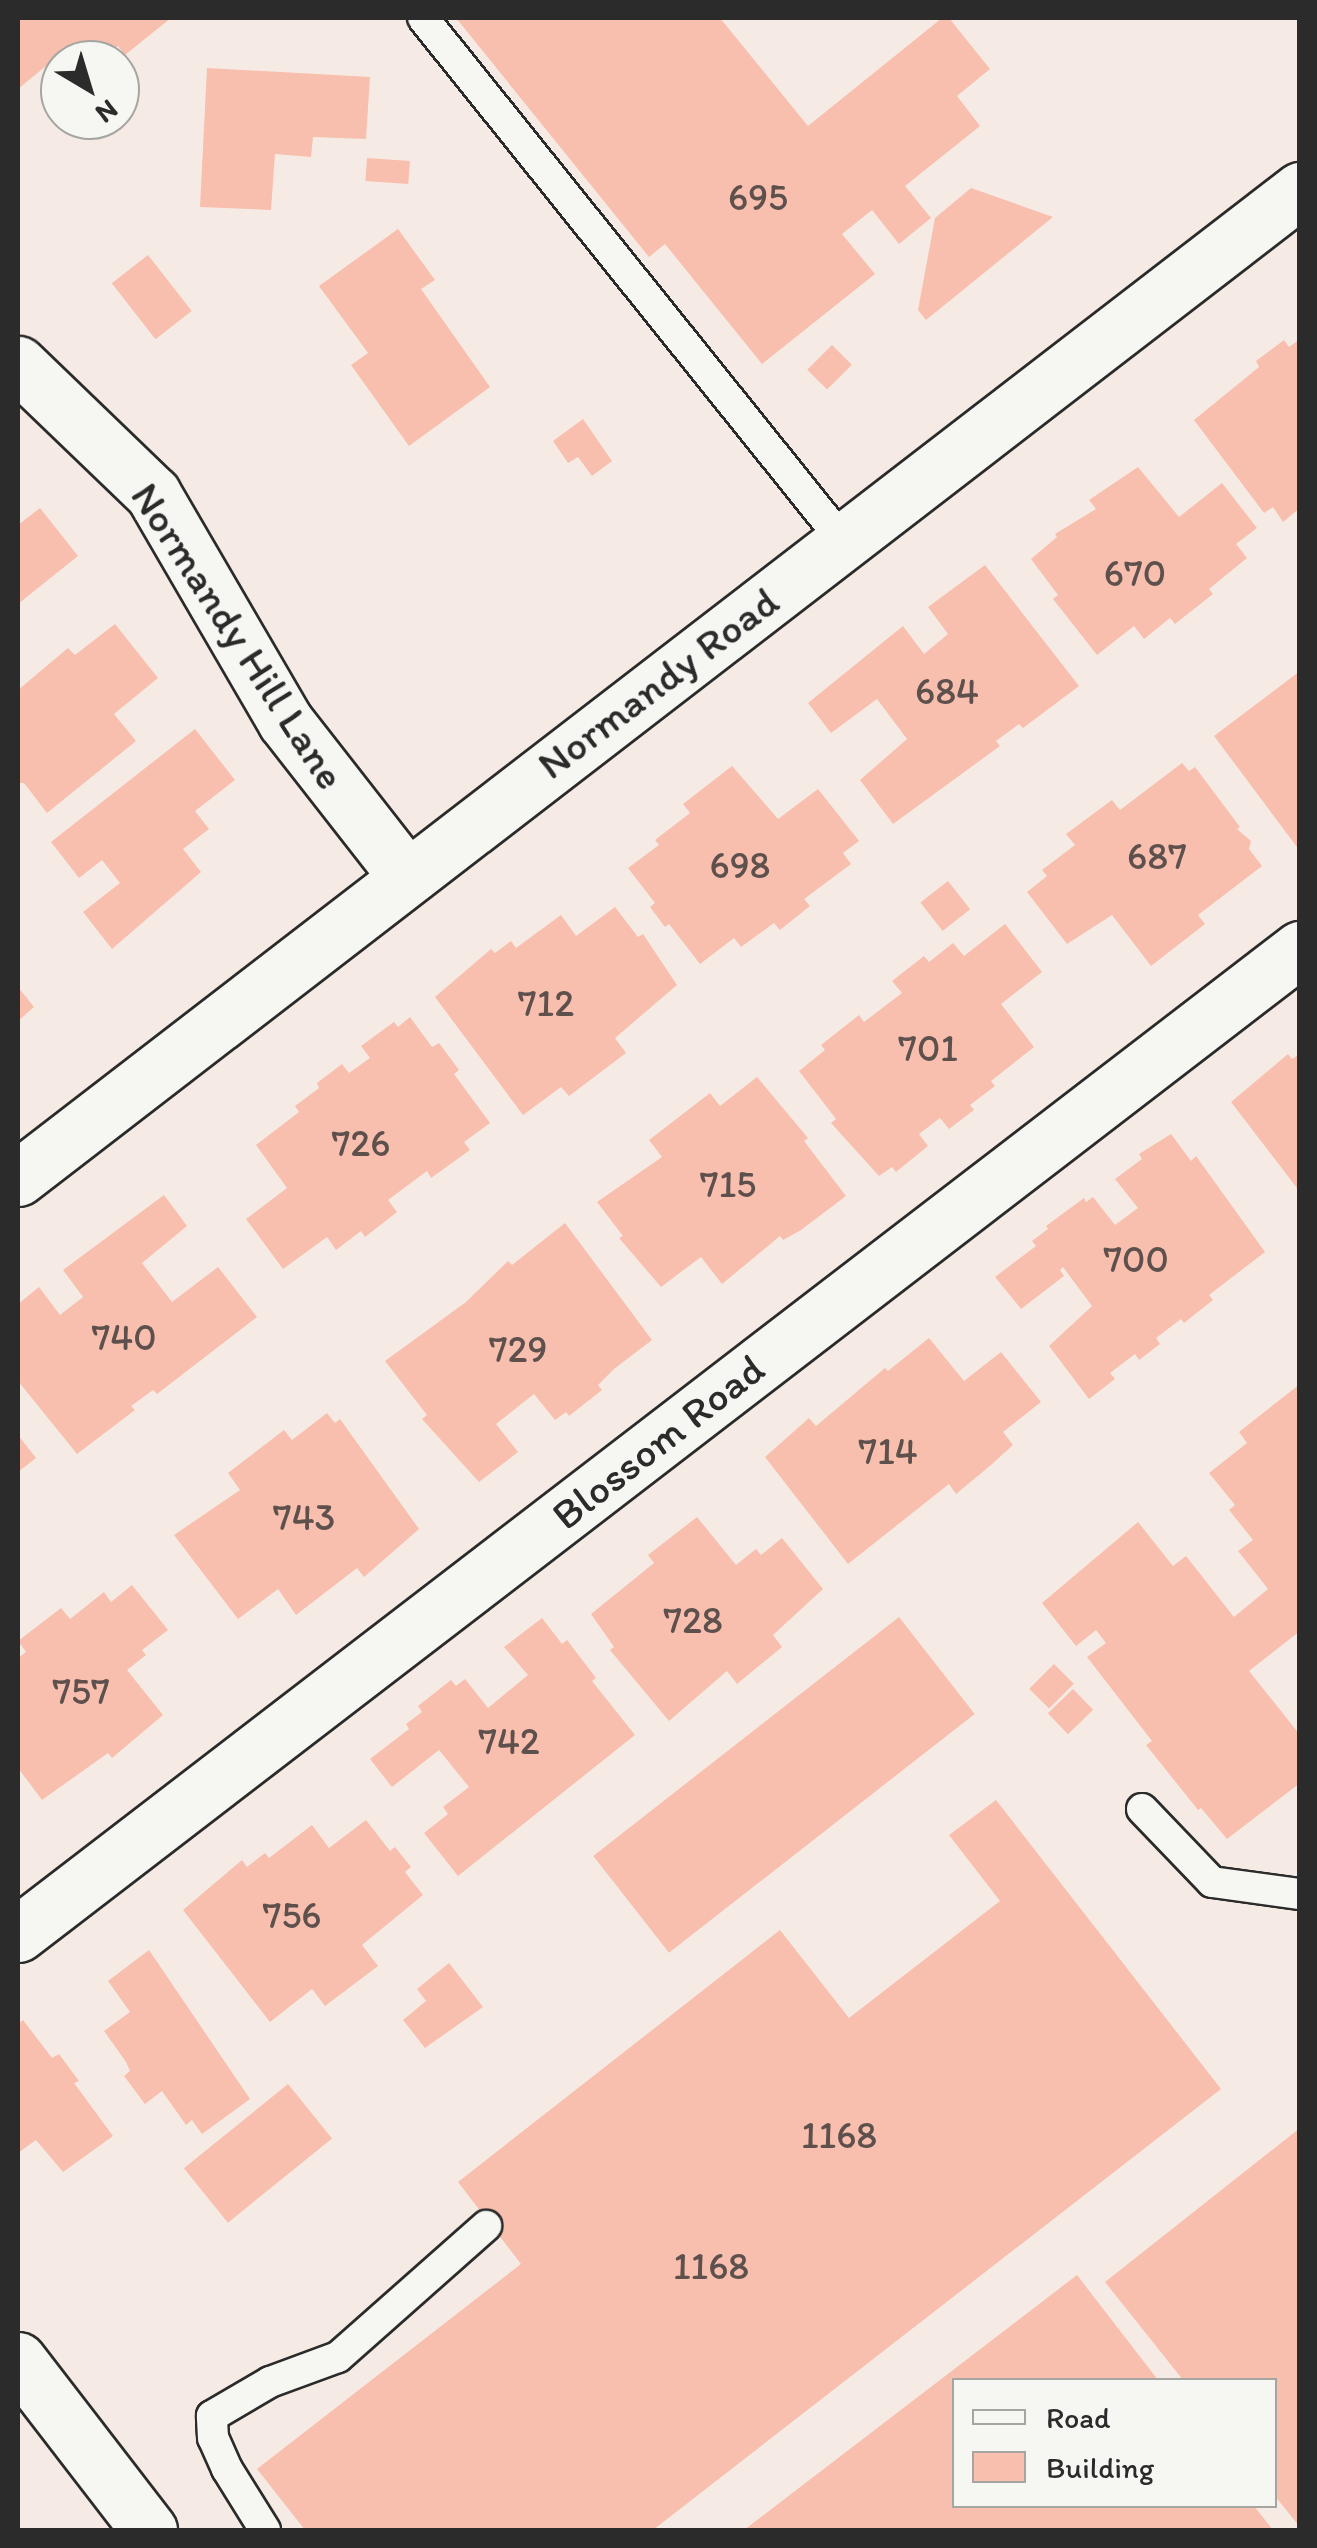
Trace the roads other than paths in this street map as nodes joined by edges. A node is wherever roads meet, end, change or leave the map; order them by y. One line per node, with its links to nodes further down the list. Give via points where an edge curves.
1 (422, 18): 4 (lane)
2 (1300, 190): 4 (street, Normandy Road)
3 (18, 364): 5 (street, Normandy Hill Lane, via 153,494 284,721)
4 (844, 542): 5 (street, Normandy Road)
5 (406, 876): 7 (street, Normandy Road)
6 (1300, 949): 10 (street, Blossom Road)
7 (18, 1178)
8 (1142, 1809): 9 (lane, via 1212,1882)
9 (1300, 1894)
10 (18, 1934)
11 (486, 2226): 14 (lane, via 338,2358 270,2382 212,2416 226,2470)
12 (18, 2360): 13 (street)
13 (150, 2530)
14 (265, 2530)

